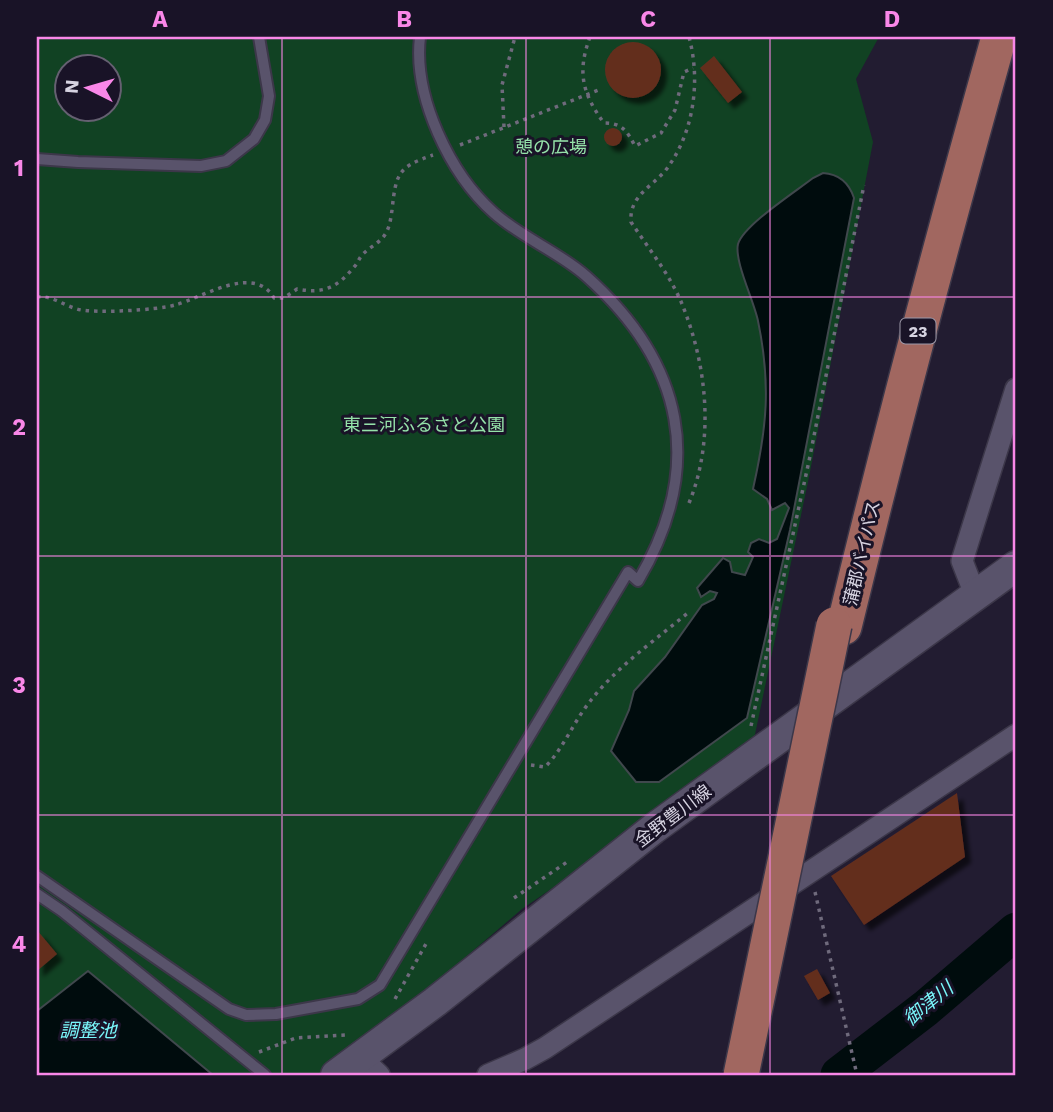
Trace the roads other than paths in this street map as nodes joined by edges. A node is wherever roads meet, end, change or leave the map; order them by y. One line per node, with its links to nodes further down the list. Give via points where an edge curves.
1 (258, 37): 5 (lane, via 269,96 265,120 254,139 226,161 201,166)
2 (420, 37): 11 (lane, via 422,82 432,116 446,151 468,186 495,214 584,274 619,308 647,344 661,373 678,452 675,489 651,559 638,581 628,572 380,985 358,999 276,1014 229,1009)
3 (985, 37): 9 (highway, 蒲郡バイパス / 23, via 907,314)
4 (999, 37): 9 (highway, 蒲郡バイパス / 23)
5 (37, 159)
6 (1016, 389): 8 (street, via 962,561)
7 (1016, 566): 8 (main road, 金野豊川線)
8 (976, 597): 13 (main road, 金野豊川線, via 653,830 435,1002)
9 (839, 626): 17 (highway, 蒲郡バイパス / 23, bridge); 18 (highway, 蒲郡バイパス / 23)
10 (1016, 736): 16 (street, via 545,1048)
11 (37, 876)
12 (37, 894): 14 (lane)
13 (370, 1067): 15 (main road, 金野豊川線)
14 (265, 1075)
15 (336, 1075)
16 (488, 1075)
17 (741, 1075)
18 (752, 1075)

